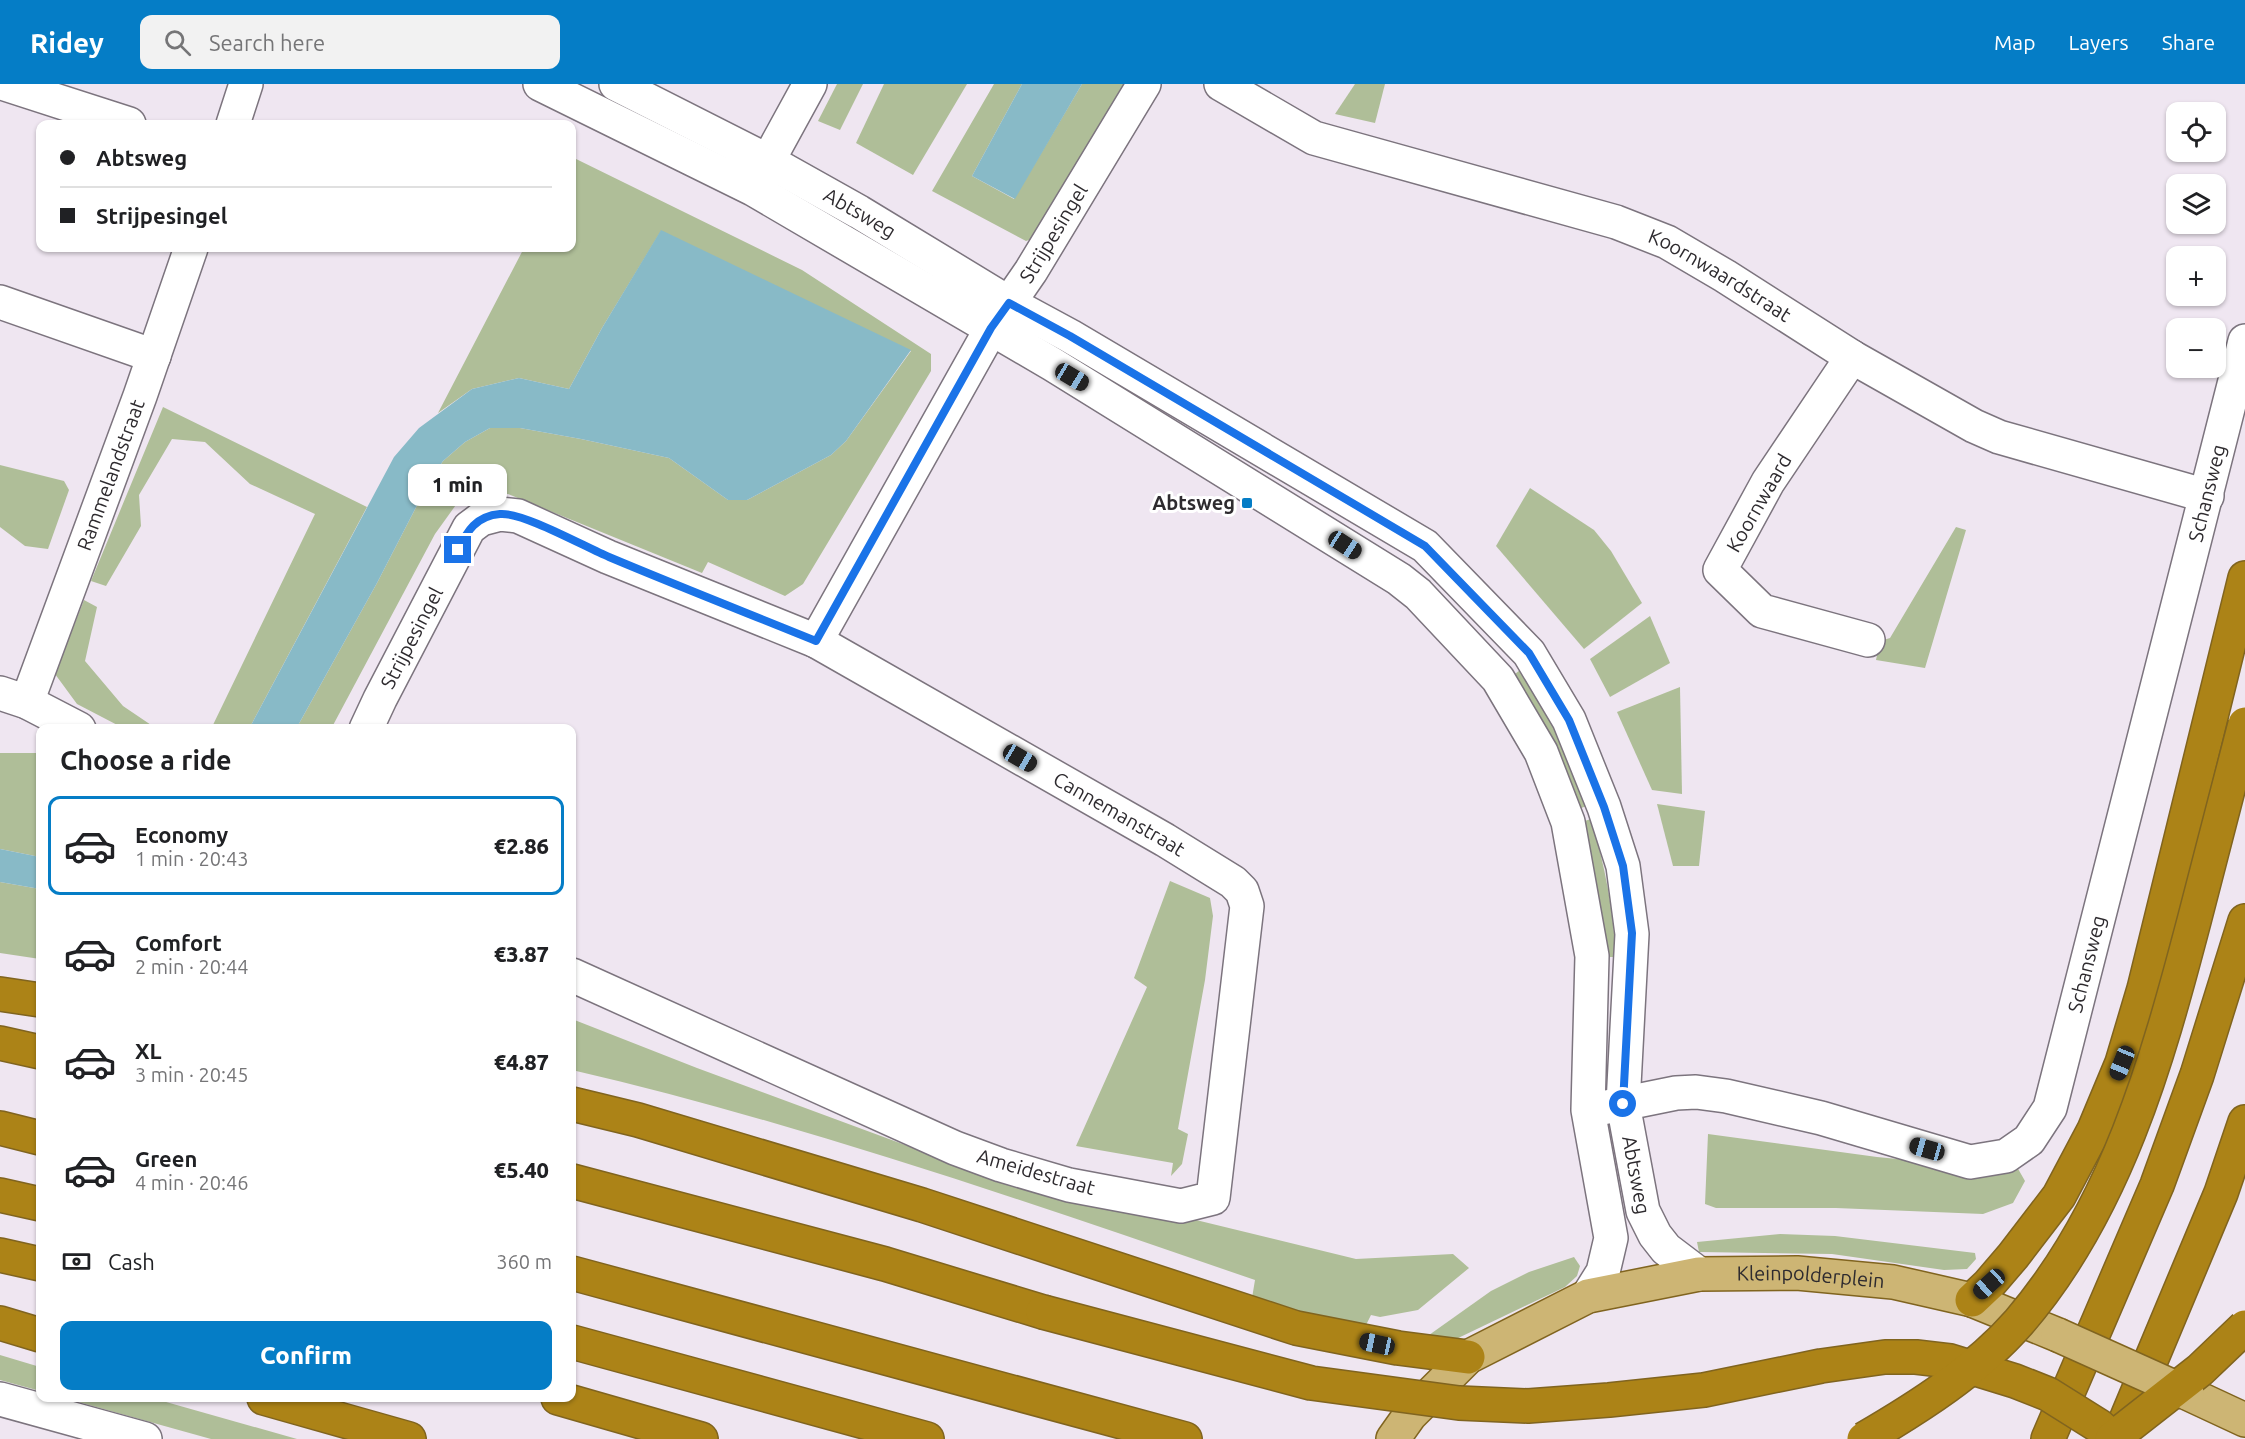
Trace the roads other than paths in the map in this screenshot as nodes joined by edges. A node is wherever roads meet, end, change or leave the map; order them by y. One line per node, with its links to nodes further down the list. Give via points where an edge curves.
1 (5, 84): 8 (street)
2 (246, 84): 9 (street)
3 (540, 84): 10 (street, Abtsweg)
4 (616, 84): 10 (street, Abtsweg)
5 (810, 84): 10 (street)
6 (1144, 84): 13 (street, Strijpesingel)
7 (1221, 84): 16 (street, Koornwaardstraat, via 1314,138 1616,222 1667,242)
8 (117, 120)
9 (234, 120)
10 (761, 175): 13 (street, Abtsweg)
11 (190, 252): 15 (street, Rammelandstraat)
12 (0, 302): 15 (street)
13 (1000, 316): 20 (street, Strijpesingel); 32 (street, Abtsweg, via 1070,336 1425,546 1529,653 1569,720 1623,866 1632,933); 34 (street, Abtsweg, via 1245,482 1399,579 1498,679 1541,752 1568,822 1592,956)
14 (2245, 340): 17 (street, Schansweg)
15 (154, 356): 21 (street, Rammelandstraat)
16 (1852, 357): 17 (street, Koornwaardstraat, via 1999,437); 19 (street, Koornwaard, via 1768,482 1720,570 1762,611)
17 (2207, 496): 32 (street, Schansweg, via 2050,1108 2029,1140 2006,1156 1970,1162 1821,1118 1726,1096 1676,1093)
18 (2245, 578): 46 (highway, via 2144,989 2122,1063 2094,1130 2059,1196)
19 (1868, 640)
20 (816, 641): 23 (street, Strijpesingel, via 518,516 500,514 481,519 469,528); 25 (street, Cannemanstraat)
21 (14, 698): 22 (street)
22 (69, 724)
23 (368, 724)
24 (2245, 724): 62 (highway, bridge, via 2150,1075 2108,1181 2081,1236 2018,1323 2001,1339 1931,1397)
25 (1233, 882): 27 (street, Ameidestraat, via 1242,891 1247,906 1213,1198 1181,1206 1069,1185 955,1148)
26 (2245, 921): 63 (highway, via 2197,1075 2157,1185)
27 (576, 977)
28 (0, 994): 29 (highway)
29 (36, 999)
30 (0, 1043): 31 (highway)
31 (36, 1051)
32 (1623, 1104): 34 (street, Schansweg); 44 (street, Abtsweg, via 1643,1211 1666,1249)
33 (576, 1105): 51 (highway, via 922,1205 1296,1328)
34 (1588, 1110): 45 (street, Abtsweg, via 1611,1238 1602,1272)
35 (2245, 1122): 64 (highway, via 2221,1193)
36 (0, 1128): 37 (highway)
37 (36, 1137)
38 (576, 1182): 64 (highway, bridge, via 1311,1383 1460,1403 1528,1406 1704,1390 1821,1366 1916,1357 1950,1361 2048,1394)
39 (0, 1195): 40 (highway)
40 (36, 1203)
41 (0, 1255): 42 (highway)
42 (36, 1263)
43 (576, 1274): 60 (highway)
44 (1699, 1274): 45 (main road, Kleinpolderplein); 46 (main road, Kleinpolderplein, via 1797,1273 1882,1281)
45 (1588, 1296): 51 (main road, Kleinpolderplein)
46 (1972, 1300): 55 (main road, Kleinpolderplein, bridge)
47 (0, 1323): 49 (highway)
48 (2245, 1327): 64 (highway, bridge, via 2200,1370)
49 (36, 1334)
50 (576, 1343): 59 (highway)
51 (1468, 1357): 61 (main road, Kleinpolderplein, via 1410,1415)
52 (0, 1400): 56 (street)
53 (278, 1402): 57 (highway)
54 (572, 1402): 58 (highway)
55 (2235, 1415): 65 (main road, Kleinpolderplein)
56 (145, 1439)
57 (409, 1439)
58 (701, 1439)
59 (927, 1439)
60 (1185, 1439)
61 (1393, 1439)
62 (1864, 1439)
63 (2048, 1439)
64 (2115, 1439)
65 (2239, 1439)

